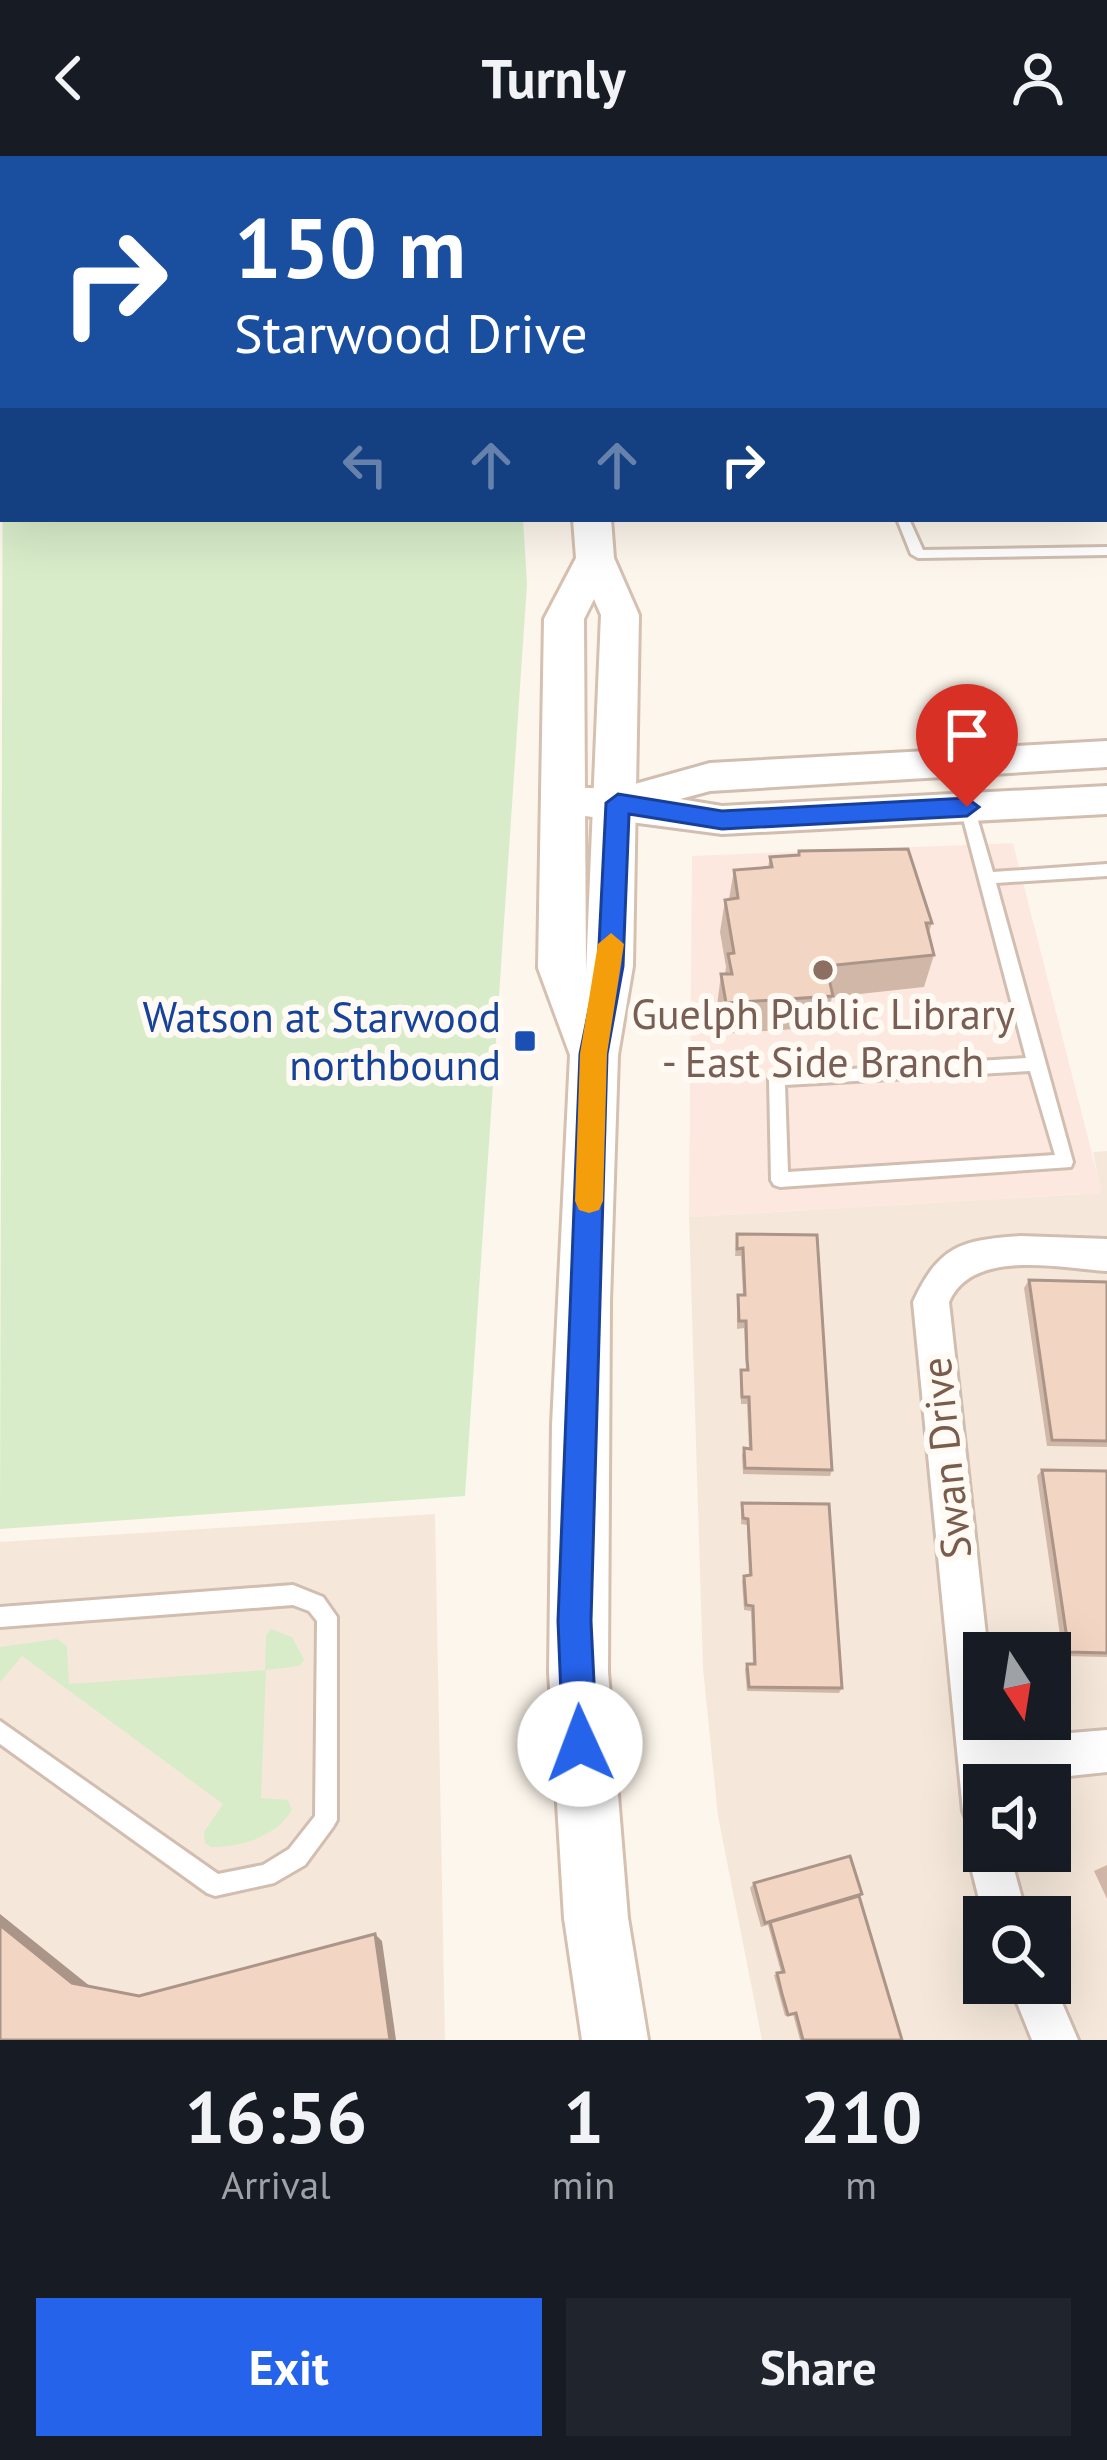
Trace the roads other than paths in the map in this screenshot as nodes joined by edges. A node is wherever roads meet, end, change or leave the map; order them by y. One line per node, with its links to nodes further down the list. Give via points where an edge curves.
1 (904, 522): 3 (lane, via 918,554)
2 (594, 538): 5 (main road, via 564,619); 7 (main road, via 620,615)
3 (1107, 551)
4 (1107, 754): 7 (street, via 710,777)
5 (560, 800): 7 (street); 11 (main road, via 561,968)
6 (1107, 800): 8 (street)
7 (618, 803): 8 (street, via 722,820); 11 (main road, via 610,966)
8 (967, 807): 10 (lane)
9 (1107, 870): 10 (lane)
10 (987, 878): 12 (lane)
11 (594, 1054): 20 (main road, via 575,1621 583,1826)
12 (1036, 1064): 12 (lane, via 776,1078 780,1180 1065,1162)
13 (1107, 1255): 17 (street, Swan Drive, via 998,1252 968,1259 944,1276 932,1302)
14 (0, 1617): 15 (lane, via 293,1595 316,1604 327,1617 326,1820 297,1857 266,1875 215,1885)
15 (0, 1732)
16 (1107, 1751): 17 (street)
17 (978, 1761): 18 (street, Swan Drive)
18 (978, 1764)
19 (1040, 2004): 21 (street)
20 (615, 2040)
21 (1055, 2040)

